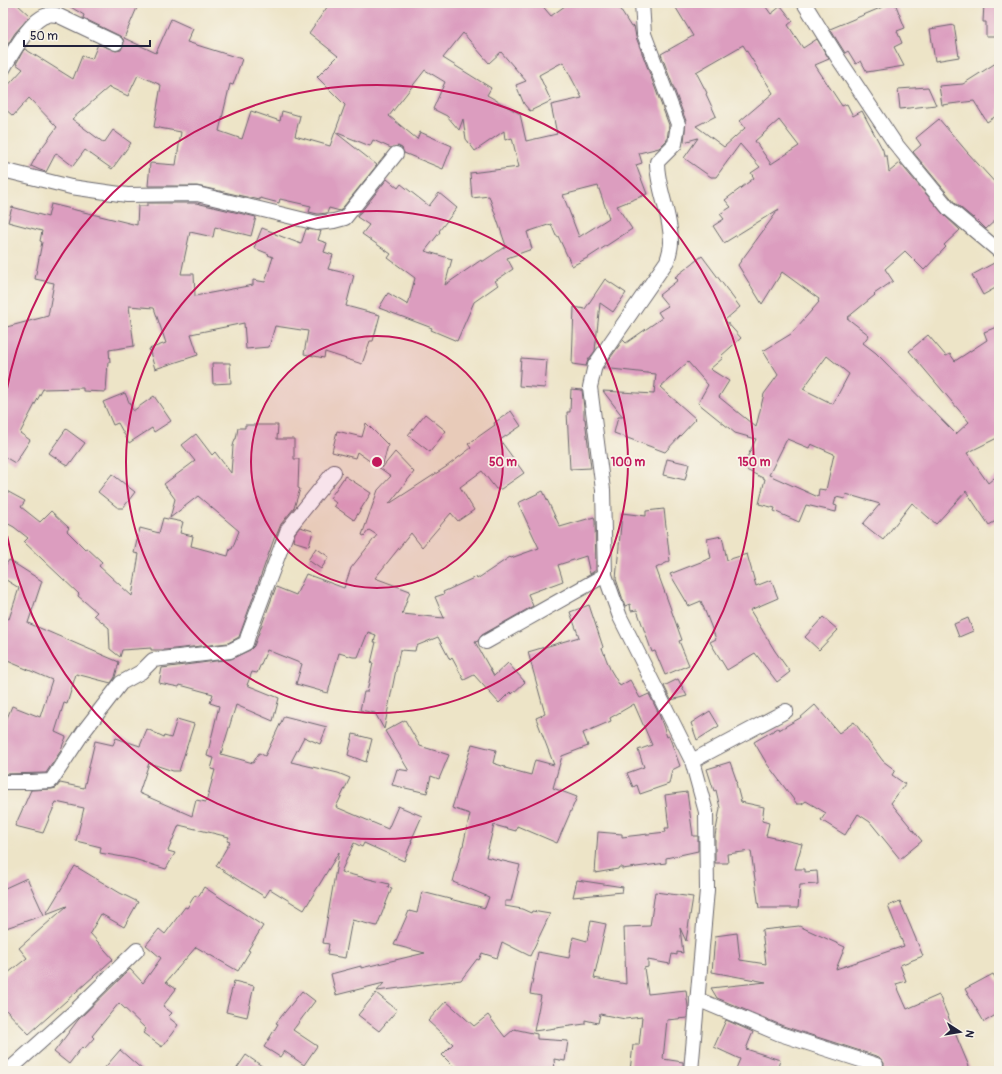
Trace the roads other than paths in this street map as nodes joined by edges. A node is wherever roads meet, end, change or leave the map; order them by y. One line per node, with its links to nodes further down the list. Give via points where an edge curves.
1 (642, 3): 9 (street, via 644,34 678,124 675,144 657,162 657,175 669,218 671,244 667,261 595,365 590,387 603,490)
2 (804, 3): 7 (street, via 894,142 950,208)
3 (116, 43): 4 (street, via 57,16 48,15 36,21 19,41)
4 (3, 69)
5 (396, 154): 6 (street, via 345,218 334,222 317,222 197,194 127,195 71,186)
6 (3, 170)
7 (999, 251)
8 (334, 472): 13 (street, via 288,529 246,643 230,651 153,660 141,672 121,683 51,780)
9 (605, 575): 10 (street); 12 (street, via 620,617)
10 (486, 642)
11 (786, 711): 12 (street)
12 (692, 761): 15 (street, via 706,812 707,890)
13 (3, 782)
14 (137, 950): 17 (street, via 75,1011)
15 (696, 999): 16 (street, via 780,1034); 18 (street)
16 (876, 1065)
17 (8, 1071)
18 (691, 1071)

